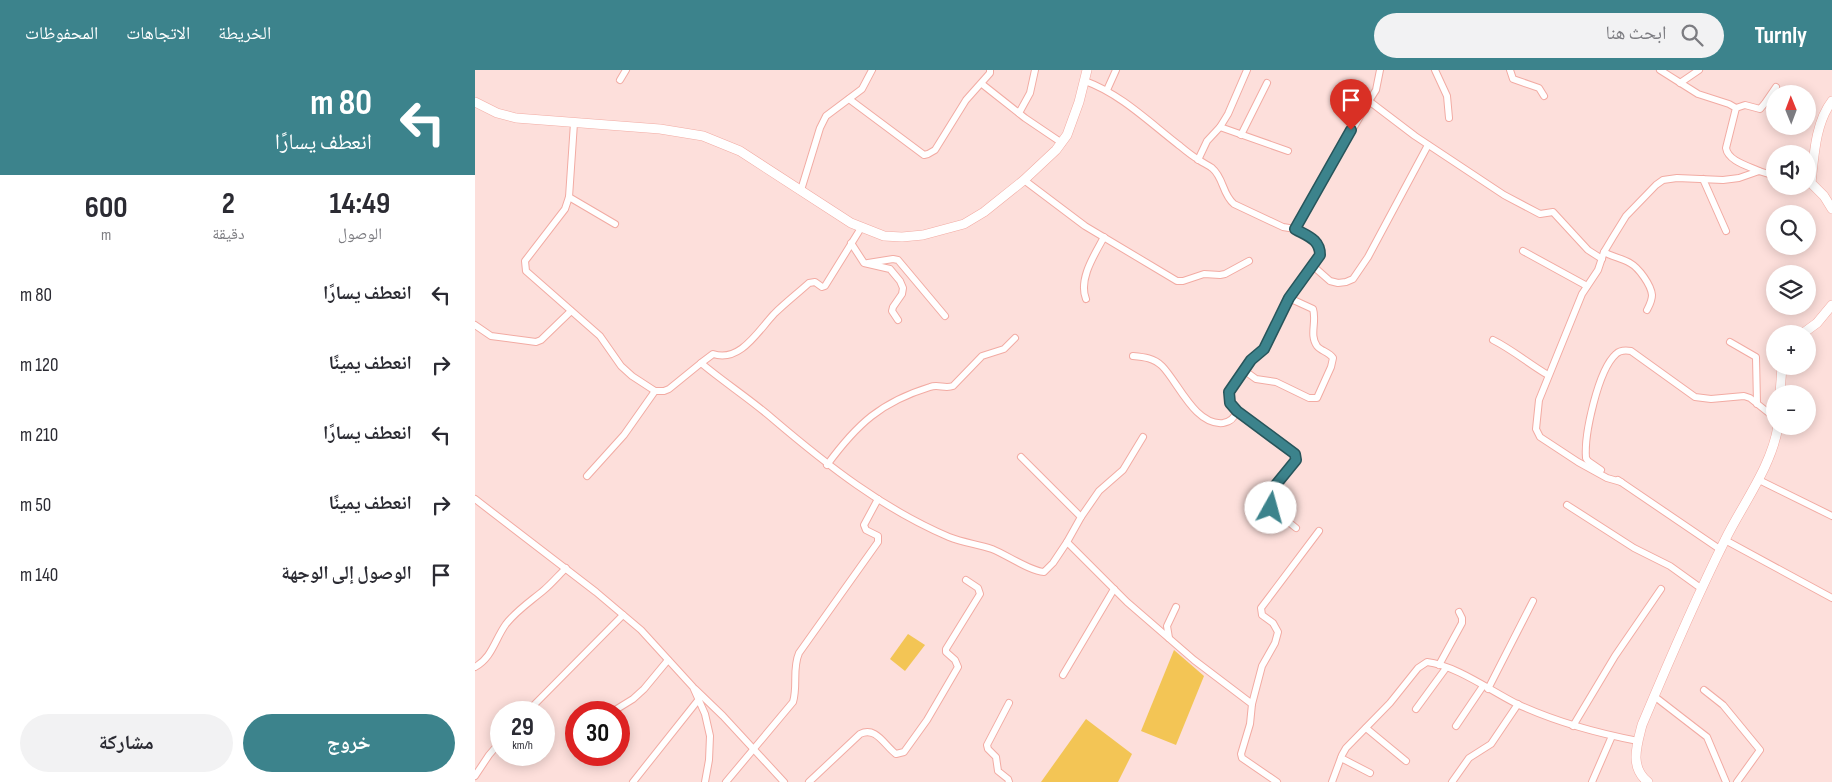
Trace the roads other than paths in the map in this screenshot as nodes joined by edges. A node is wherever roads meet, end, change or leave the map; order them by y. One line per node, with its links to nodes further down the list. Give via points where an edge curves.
1 (626, 70): 13 (street)
2 (872, 70): 20 (street, via 862,89)
3 (989, 70): 17 (street)
4 (1035, 70): 26 (street, via 1030,93)
5 (1087, 70): 14 (street)
6 (1116, 70): 18 (street)
7 (1247, 70): 29 (street)
8 (1380, 70): 21 (street, via 1376,90)
9 (1435, 70): 27 (street, via 1447,96)
10 (1510, 70): 19 (street, via 1513,79 1539,88)
11 (1660, 70): 16 (street)
12 (1699, 70): 16 (street)
13 (619, 80)
14 (1085, 80): 18 (street); 31 (street)
15 (1267, 83): 30 (street)
16 (1680, 83): 25 (street)
17 (982, 84): 20 (street, via 966,100 935,150 928,154); 26 (street)
18 (1107, 90): 35 (street)
19 (1544, 96)
20 (849, 99): 41 (street, via 826,116)
21 (1369, 101): 32 (street); 46 (street)
22 (1766, 101): 25 (street, via 1759,109 1745,105)
23 (1832, 101): 33 (street, via 1826,109)
24 (475, 102): 28 (street, via 516,118)
25 (1736, 108): 36 (street, via 1726,153)
26 (1019, 113): 31 (street)
27 (1449, 118)
28 (574, 123): 41 (street, via 660,129 703,136 740,151); 42 (street)
29 (1220, 127): 30 (street); 35 (street, via 1207,141)
30 (1241, 135): 34 (street)
31 (1062, 143): 39 (street)
32 (1428, 145): 51 (street, via 1504,195 1540,214 1553,212 1588,250); 54 (street, via 1353,279 1330,281)
33 (1816, 145)
34 (1288, 151)
35 (1198, 160): 46 (street, via 1216,172 1229,199 1235,204 1283,227)
36 (1759, 171): 37 (street); 38 (street, via 1739,178)
37 (1766, 173)
38 (1703, 179): 47 (street); 51 (street, via 1670,178 1656,185 1626,216)
39 (1025, 180): 45 (street, via 984,212 964,224 940,232 902,237 884,236); 48 (street)
40 (1816, 189): 43 (street)
41 (801, 190): 45 (street)
42 (569, 197): 44 (street); 60 (street, via 559,220 524,266)
43 (1832, 209)
44 (615, 224)
45 (861, 228): 49 (street)
46 (1295, 229): 54 (street, via 1320,247 1320,255)
47 (1726, 231)
48 (1104, 237): 52 (street, via 1177,281 1204,274 1225,274); 57 (street, via 1084,283)
49 (851, 243): 53 (street); 69 (street, via 825,286 809,282 741,349 729,356 713,354)
50 (1523, 250): 55 (street)
51 (1603, 255): 55 (street); 59 (street, via 1632,264 1641,274 1652,295)
52 (1249, 261)
53 (865, 263): 61 (street, via 898,260); 62 (street, via 891,269 900,281 903,288 892,311)
54 (1313, 266): 56 (street)
55 (1587, 286): 71 (street)
56 (1289, 298): 70 (street, via 1264,349 1251,360); 70 (street, via 1313,309 1314,340 1333,358 1317,398 1309,398 1276,382 1256,379)
57 (1087, 299)
58 (1832, 305): 64 (street)
59 (1647, 310)
60 (571, 311): 63 (street, via 536,342 491,336); 72 (street, via 600,336 621,366)
61 (945, 316)
62 (898, 320)
63 (475, 325)
64 (1814, 325)
65 (1015, 338): 79 (street, via 1004,349 982,356 953,386 933,386 907,395 869,417 853,431)
66 (1493, 340): 71 (street)
67 (1730, 342): 73 (street, via 1756,357)
68 (1133, 356): 74 (street, via 1153,359 1162,366 1203,417 1225,423)
69 (701, 363): 72 (street, via 669,389); 79 (street)
70 (1245, 371): 74 (street, via 1229,392 1230,403)
71 (1548, 375): 82 (street, via 1539,400 1537,434 1578,462)
72 (655, 391): 80 (street, via 624,435)
73 (1757, 404): 75 (street); 82 (street, via 1744,396 1695,397 1631,350 1618,352 1598,386 1586,454 1587,461)
74 (1237, 411): 88 (street, via 1295,454 1296,460 1267,499 1270,507)
75 (1766, 411)
76 (1776, 435): 81 (street)
77 (1143, 437): 87 (street, via 1123,470 1102,488)
78 (1021, 457): 87 (street)
79 (827, 465): 84 (street)
80 (587, 476)
81 (1759, 480): 86 (street); 90 (street)
82 (1621, 482): 92 (street)
83 (475, 499): 93 (street)
84 (878, 499): 91 (street, via 947,536 989,548 1040,572 1049,569); 125 (street, via 864,526 877,536 877,542 799,653 795,662 793,702)
85 (1567, 506): 97 (street, via 1634,548 1670,566)
86 (1832, 516)
87 (1081, 517): 91 (street)
88 (1296, 528)
89 (1319, 531): 117 (street, via 1261,608 1262,615 1273,623 1278,632 1262,666)
90 (1725, 540): 92 (street); 98 (street)
91 (1067, 542): 95 (street)
92 (1721, 550): 97 (street)
93 (566, 568): 102 (street); 106 (street, via 506,624 483,663)
94 (966, 580): 135 (street, via 978,588 980,594 946,649 957,667 927,720 904,752 896,754 879,737 866,731)
95 (1114, 589): 103 (street); 108 (street)
96 (1661, 589): 121 (street)
97 (1702, 589): 112 (street)
98 (1832, 598)
99 (1533, 601): 110 (street)
100 (1175, 607): 103 (street, via 1167,626)
101 (1459, 612): 105 (street, via 1462,624)
102 (623, 615): 104 (street); 114 (street)
103 (1169, 639): 117 (street)
104 (668, 660): 109 (street); 115 (street)
105 (1439, 665): 107 (street); 122 (street, via 1422,664)
106 (475, 667)
107 (1446, 668): 110 (street); 119 (street)
108 (1063, 675)
109 (693, 687): 113 (street); 125 (street)
110 (1486, 688): 118 (street); 120 (street)
111 (1704, 690): 143 (street, via 1723,704 1759,750)
112 (1655, 696): 124 (street); 142 (street, via 1707,737)
113 (699, 699): 131 (street); 132 (street, via 710,736)
114 (538, 701)
115 (630, 701)
116 (1009, 704): 136 (street, via 987,745 997,757 998,772)
117 (1252, 704): 137 (street, via 1242,758)
118 (1518, 704): 121 (street); 139 (street, via 1491,744 1469,758)
119 (1416, 709)
120 (1456, 726)
121 (1573, 726): 123 (street)
122 (1366, 728): 127 (street, via 1346,748); 128 (street)
123 (1612, 736): 124 (street); 140 (street)
124 (1638, 741): 141 (street, via 1636,763 1639,774)
125 (755, 750): 133 (street); 134 (street)
126 (490, 754): 130 (street)
127 (1341, 758): 129 (street); 138 (street)
128 (1406, 761)
129 (1370, 773)
130 (475, 776)
131 (633, 782)
132 (705, 782)
133 (726, 782)
134 (784, 782)
135 (809, 782)
136 (1009, 782)
137 (1277, 782)
138 (1332, 782)
139 (1453, 782)
140 (1592, 782)
141 (1648, 782)
142 (1726, 782)
143 (1737, 782)

